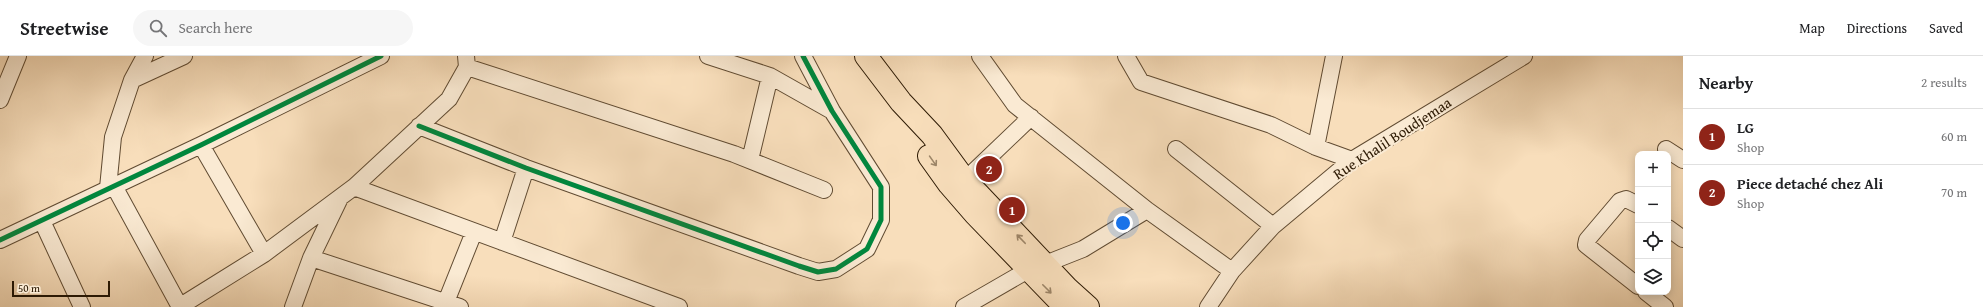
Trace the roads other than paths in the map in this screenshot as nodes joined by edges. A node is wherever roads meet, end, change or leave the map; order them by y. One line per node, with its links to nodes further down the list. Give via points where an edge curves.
1 (145, 56): 14 (street)
2 (184, 56): 14 (street)
3 (382, 56): 20 (street)
4 (708, 56): 13 (street)
5 (803, 56): 17 (street)
6 (866, 56): 16 (main road)
7 (980, 56): 18 (street, via 1015,105)
8 (1126, 56): 21 (street, via 1141,82 1271,125)
9 (1334, 56): 21 (street)
10 (1524, 56): 25 (street, Rue Khalil Boudjemaa)
11 (467, 61): 19 (street, via 449,99); 24 (street)
12 (10, 64): 15 (street)
13 (770, 76): 17 (street); 24 (street)
14 (132, 80): 29 (street, via 113,137)
15 (0, 100)
16 (901, 102): 28 (main road, via 932,135); 44 (main road, one-way to 44, via 921,143 949,184 975,214)
17 (832, 111): 27 (street, via 881,187 881,220 867,249 836,269 818,272 799,266)
18 (1031, 116): 28 (street); 34 (street)
19 (419, 126): 27 (street); 30 (street)
20 (201, 145): 29 (street); 42 (street)
21 (1316, 147): 25 (street)
22 (1666, 148): 26 (street)
23 (1176, 149): 36 (street)
24 (750, 160): 31 (street)
25 (1352, 160): 36 (street, Rue Khalil Boudjemaa)
26 (1683, 160)
27 (526, 168): 41 (street)
28 (965, 180): 44 (main road, one-way to 28)
29 (111, 187): 35 (street); 51 (street)
30 (354, 187): 32 (street); 38 (street)
31 (824, 190)
32 (339, 199): 42 (street); 43 (street)
33 (1635, 204): 46 (street, via 1626,199 1620,201 1587,240 1586,246)
34 (1147, 210): 44 (street, via 1083,248); 45 (street)
35 (42, 221): 39 (street); 50 (street)
36 (1273, 226): 45 (street, Rue Khalil Boudjemaa)
37 (1671, 230): 40 (street)
38 (474, 232): 41 (street); 49 (street)
39 (0, 240)
40 (1683, 240)
41 (502, 242): 53 (street)
42 (264, 254): 48 (street)
43 (312, 258): 49 (street); 52 (street)
44 (1037, 267): 54 (street); 55 (main road, one-way to 55); 56 (main road)
45 (1232, 271): 57 (street, Rue Khalil Boudjemaa)
46 (1635, 284)
47 (1650, 295): 58 (street)
48 (195, 303): 51 (street)
49 (450, 305)
50 (82, 307)
51 (179, 307)
52 (293, 307)
53 (679, 307)
54 (964, 307)
55 (1065, 307)
56 (1088, 307)
57 (1208, 307)
58 (1665, 307)

